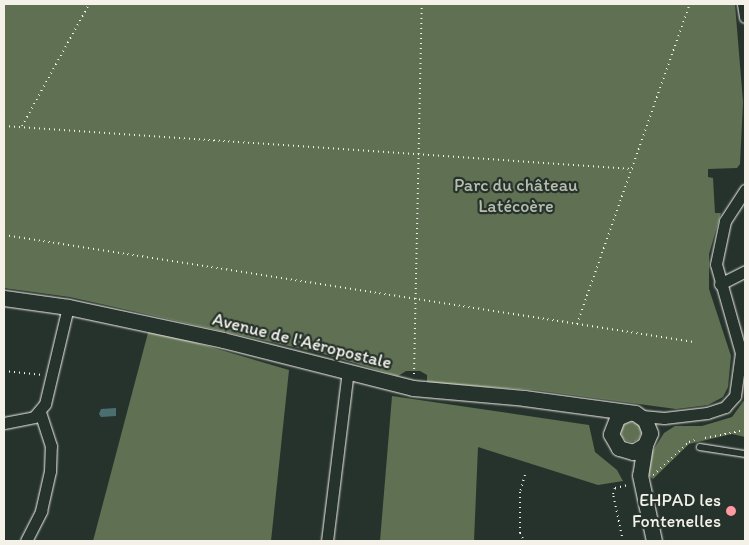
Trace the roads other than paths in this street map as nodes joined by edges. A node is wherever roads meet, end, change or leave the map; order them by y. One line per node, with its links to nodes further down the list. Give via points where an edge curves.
1 (743, 4): 2 (street)
2 (745, 17)
3 (745, 190): 5 (street, Avenue de l'Aéropostale, via 734,203 719,237 716,264)
4 (745, 271): 5 (street)
5 (720, 284): 11 (street, Avenue de l'Aéropostale, via 741,354 735,396 725,406 707,413 664,418)
6 (4, 298): 7 (street, Avenue de l'Aéropostale)
7 (68, 307): 8 (street, Avenue de l'Aéropostale); 10 (street, via 53,376)
8 (348, 370): 9 (street, Avenue de l'Aéropostale, via 413,388 568,403); 20 (street)
9 (594, 409): 11 (street, Avenue de l'Aéropostale); 13 (street)
10 (40, 412): 12 (street, via 24,420); 19 (street, via 51,446 50,471 41,511)
11 (635, 414): 13 (street, via 617,418); 14 (street, via 650,428)
12 (4, 423)
13 (611, 434): 16 (street, via 615,444)
14 (645, 445): 16 (street, via 633,452); 18 (street)
15 (700, 448): 17 (lane)
16 (623, 450): 18 (street)
17 (745, 454)
18 (634, 480): 21 (street)
19 (26, 541)
20 (327, 541)
21 (654, 541)

